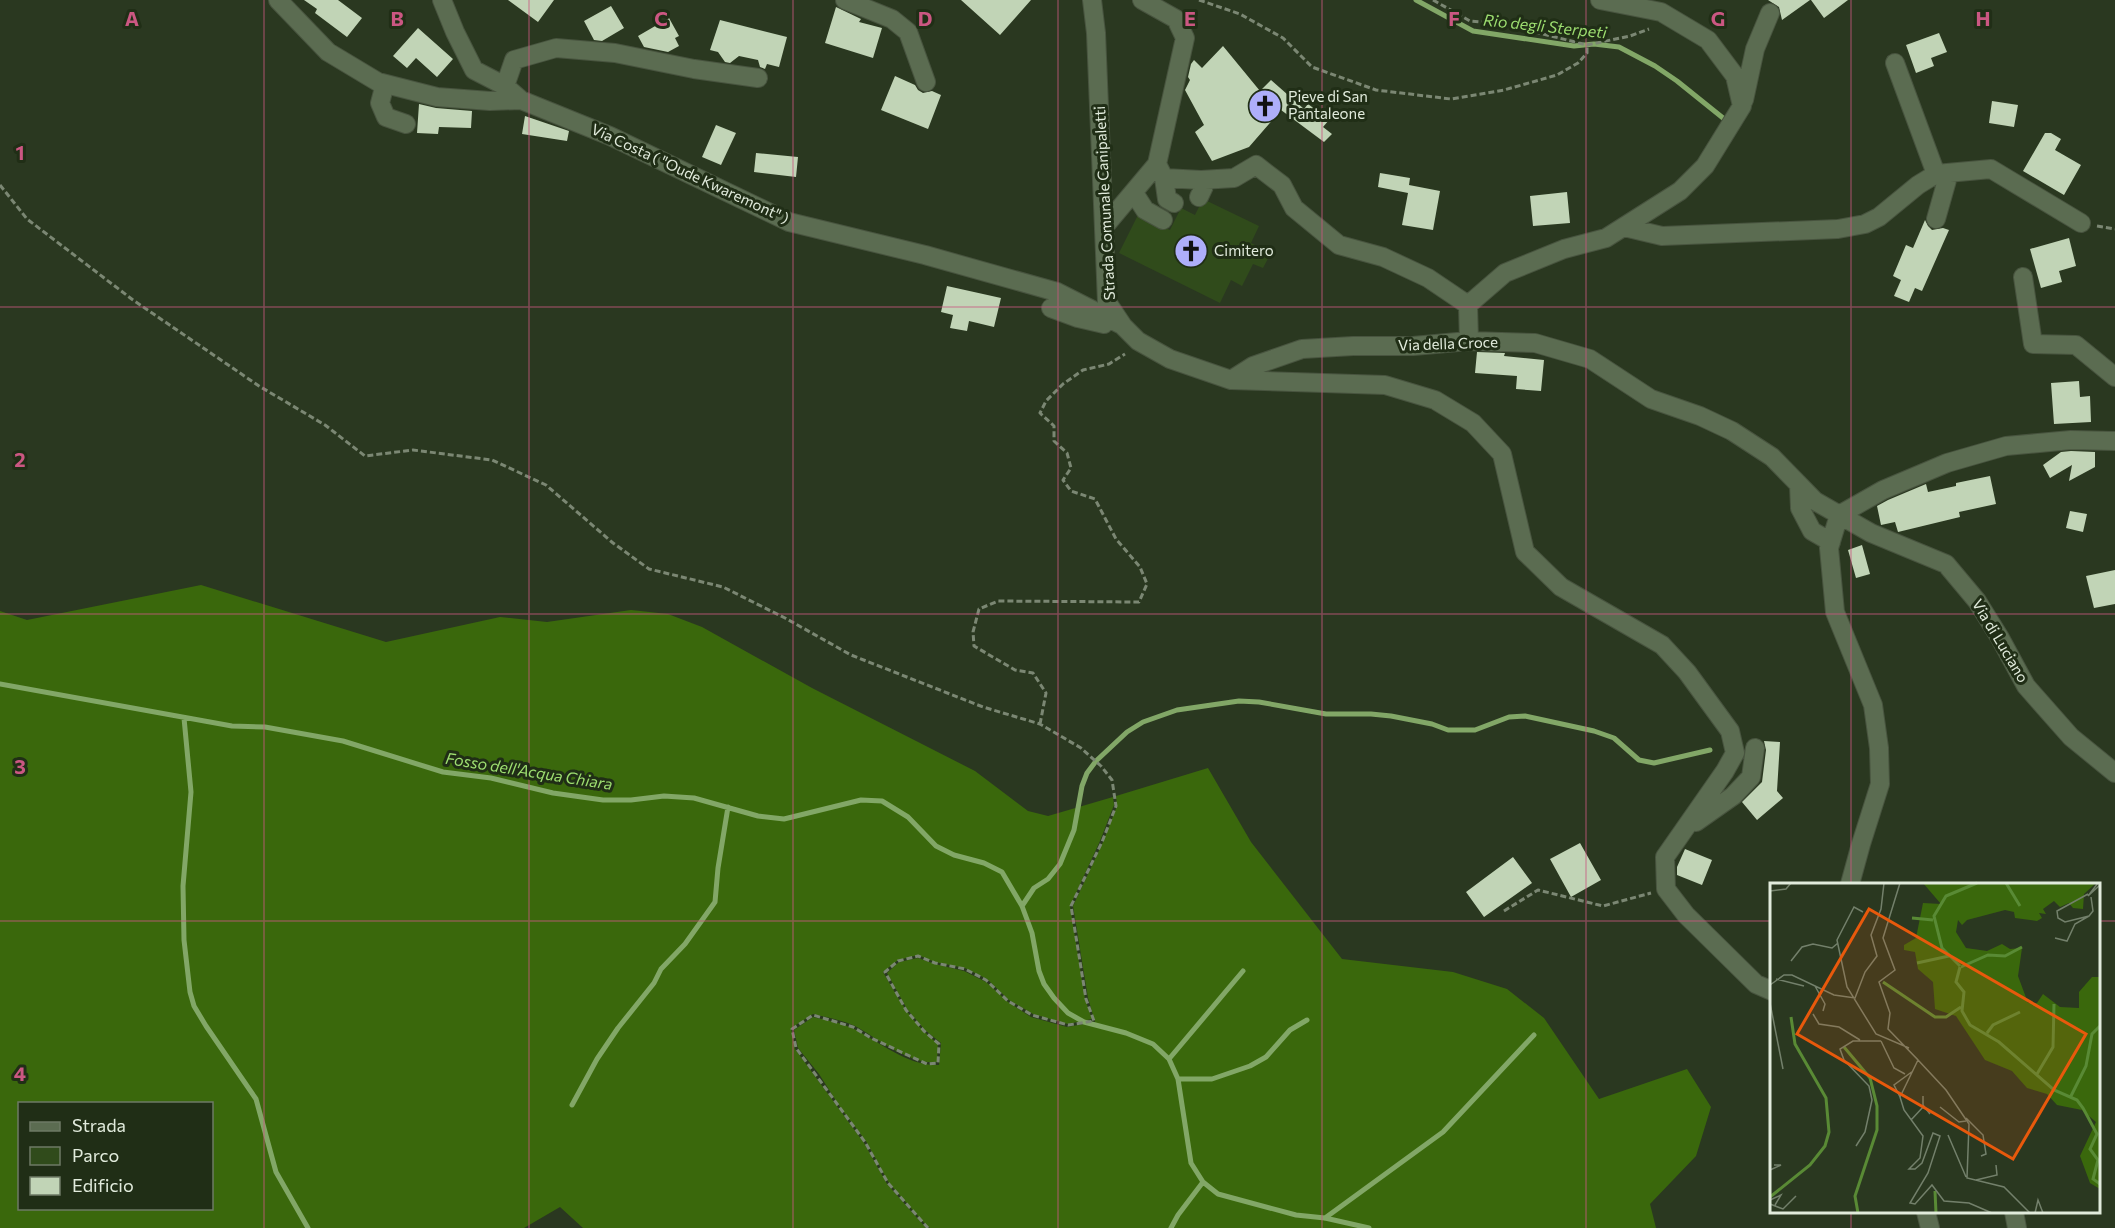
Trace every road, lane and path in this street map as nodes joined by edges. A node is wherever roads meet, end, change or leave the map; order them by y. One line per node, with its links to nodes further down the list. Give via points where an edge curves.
1 (278, 0): 16 (street, via 328,52)
2 (442, 0): 17 (street, Via Costa ( "Oude Kwaremont" ), via 474,70)
3 (845, 0): 9 (street)
4 (1092, 0): 31 (street, Strada Comunale Canipaletti)
5 (1142, 0): 21 (street, via 1176,19 1185,38)
6 (1200, 0): 12 (path, via 1240,14 1283,38 1312,67 1376,90 1440,98 1504,90 1557,75 1578,63 1587,53)
7 (1433, 0): 12 (path, via 1470,21 1503,24)
8 (1600, 0): 11 (street, via 1661,12)
9 (876, 6): 15 (street, via 908,33)
10 (1770, 13): 19 (street, via 1755,49)
11 (1680, 21): 12 (path); 19 (street, via 1708,40 1736,76)
12 (1587, 45)
13 (1895, 63): 22 (street)
14 (758, 78): 17 (street, via 615,53 556,48 514,60)
15 (926, 82)
16 (385, 84): 18 (street, via 437,97); 20 (street, via 380,103 386,117)
17 (505, 86): 18 (street, Via Costa ( "Oude Kwaremont" ))
18 (521, 100): 36 (street, Via Costa ( "Oude Kwaremont" ), via 610,136 789,222 1057,292)
19 (1742, 106): 32 (street, via 1705,166 1680,191)
20 (406, 124)
21 (1161, 171): 23 (street); 25 (street); 27 (street, via 1167,199)
22 (1943, 173): 28 (street); 30 (street, via 1991,169); 32 (street, via 1918,185 1879,217 1838,229 1662,236)
23 (1207, 180): 26 (street); 34 (street, via 1234,178 1256,165 1282,185 1294,208 1339,245 1383,257 1428,278)
24 (0, 185): 44 (path, via 27,219 133,300 259,386 325,425 365,456 413,450 492,460 546,485 649,569 723,587 851,655 984,707)
25 (1134, 193): 29 (street, via 1144,210); 31 (street)
26 (1199, 197)
27 (1174, 203)
28 (1936, 219)
29 (1163, 220)
30 (2080, 223)
31 (1104, 227): 36 (street, Strada Comunale Canipaletti, via 1107,302)
32 (1624, 227): 34 (street, via 1606,238 1564,249 1505,273)
33 (2023, 277): 38 (street, via 2033,344 2076,345)
34 (1468, 305): 37 (street)
35 (1051, 308): 36 (street, via 1078,318)
36 (1123, 326): 39 (street, Strada Comunale Canipaletti, via 1138,341 1170,359); 44 (path, via 1114,341 1125,354 1109,364 1083,370 1046,401 1040,413 1054,426 1054,441 1067,453 1071,468 1063,480 1071,491 1095,499 1116,539 1140,567 1147,585 1139,602 998,601 979,609 973,632 974,646 1015,670 1033,673 1046,693)
37 (1468, 341): 39 (street, Via della Croce, via 1302,349 1253,366); 41 (street, Via della Croce, via 1535,343 1590,359 1651,399 1732,431 1772,457)
38 (2115, 377)
39 (1231, 380): 47 (street, Strada Comunale Canipaletti, via 1385,385 1435,400 1473,423 1502,454 1525,552 1561,587 1662,645 1730,731 1735,753)
40 (2115, 441): 42 (street, via 2071,440 2006,446 1947,463 1882,490)
41 (1799, 485): 42 (street, Via della Croce, via 1815,501); 43 (street, via 1800,508 1812,531)
42 (1839, 514): 43 (street); 46 (street, Via di Luciano, via 1871,533 1946,564 1977,601 2026,686 2071,737)
43 (1831, 542): 48 (street, via 1835,612 1873,705 1879,748 1880,784)
44 (1040, 723): 54 (path, via 1081,748 1112,780 1116,806 1071,906 1086,999 1094,1021 1068,1025 1032,1015 1008,1001 986,980 964,969 918,956 898,961 885,972 906,1010 939,1044 938,1063 927,1064 853,1027 813,1015 792,1029 796,1048 865,1142 888,1184)
45 (1755, 748): 47 (street, via 1751,777 1733,796)
46 (2115, 773)
47 (1685, 830): 49 (street, Strada Comunale Canipaletti, via 1665,857)
48 (1850, 883)
49 (1666, 889): 50 (path, via 1603,906 1538,890); 51 (street, via 1686,915 1756,984)
50 (1504, 911)
51 (1770, 990)
52 (1926, 1213): 55 (street)
53 (2014, 1213): 56 (street)
54 (928, 1228)
55 (1930, 1228)
56 (2017, 1228)

